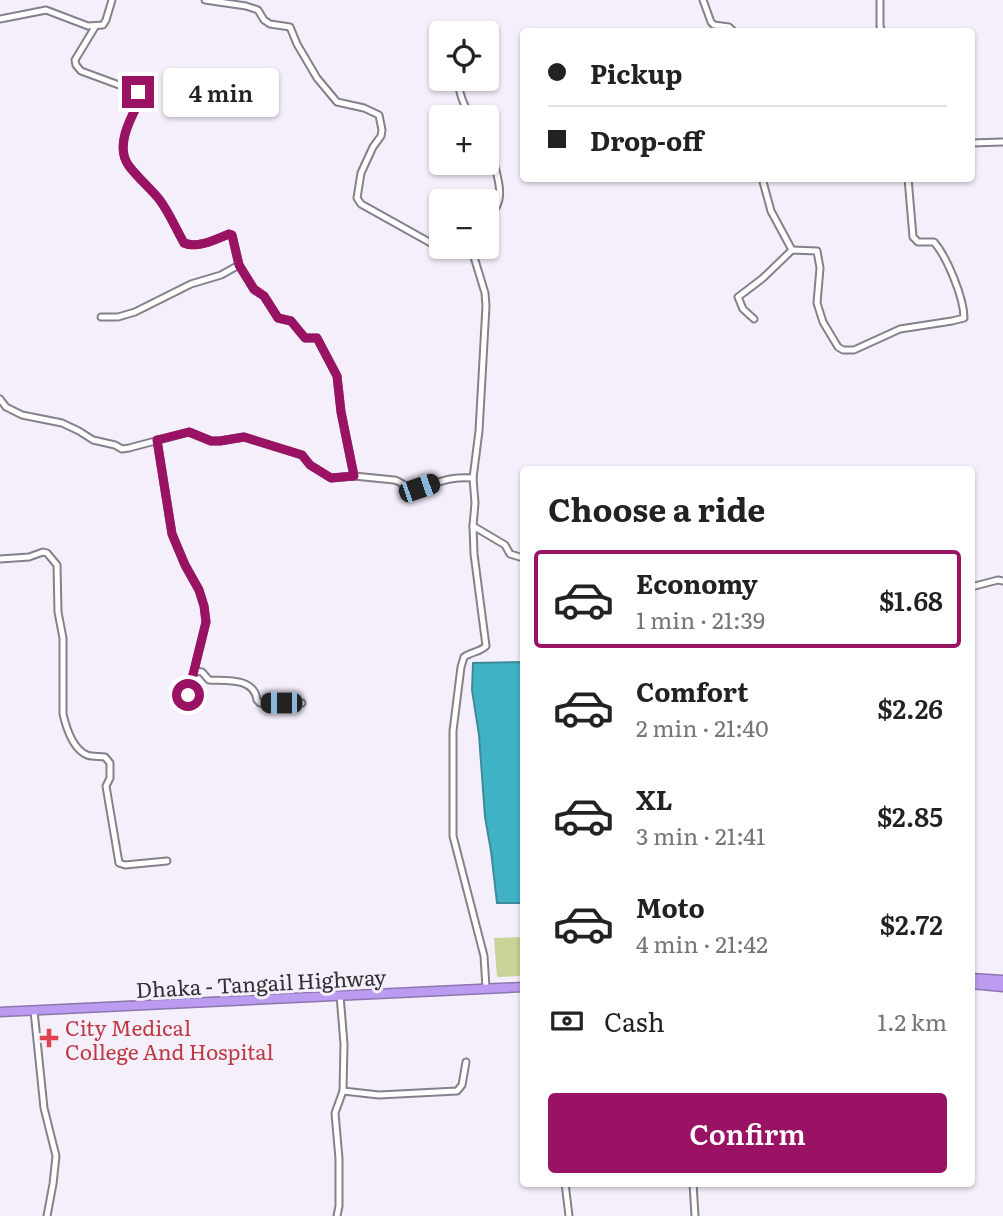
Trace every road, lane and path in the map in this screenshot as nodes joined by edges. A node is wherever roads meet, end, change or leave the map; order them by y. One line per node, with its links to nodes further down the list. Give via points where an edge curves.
1 (111, 0): 6 (street, via 106,20)
2 (205, 0): 15 (street, via 253,8 271,24 290,27 313,71 337,102 379,115 381,135 361,173 357,198)
3 (703, 0): 7 (street, via 711,22)
4 (880, 0): 8 (street)
5 (0, 19): 6 (street, via 47,10)
6 (95, 27): 18 (street, via 75,60 80,71 141,95 125,135 127,164 161,201 184,243 190,246 232,235)
7 (730, 28)
8 (881, 28)
9 (1003, 142): 10 (street)
10 (975, 143)
11 (497, 175): 14 (street)
12 (763, 182): 16 (street, via 771,211)
13 (908, 182): 16 (street, via 913,237 918,242 934,242 943,252 964,318 900,328 854,350 843,349 823,323 817,303 817,251)
14 (499, 198)
15 (429, 242)
16 (792, 250): 20 (street, via 738,297)
17 (475, 259): 24 (street, via 486,306)
18 (239, 265): 19 (street, via 135,312); 23 (street, via 278,318 291,321 303,336 319,341 337,376)
19 (101, 317)
20 (754, 318)
21 (0, 399): 22 (street, via 22,415 62,423 122,449)
22 (157, 440): 23 (street, via 189,432 211,441 244,437 302,455 331,478); 30 (street, via 172,534 204,606 206,622)
23 (354, 476): 24 (street, via 398,480 412,490 448,478)
24 (473, 478): 25 (street)
25 (473, 526): 26 (street); 39 (street, via 486,646 464,657 461,667 453,731 453,836 484,956)
26 (520, 557)
27 (0, 559): 33 (street, via 43,552 57,565 65,724 85,754 105,757 110,764 106,786 119,863)
28 (1003, 581): 29 (street)
29 (975, 586)
30 (195, 671): 31 (street); 32 (street, via 209,680 245,684 256,692 258,702)
31 (188, 695)
32 (302, 703)
33 (167, 861)
34 (975, 978): 35 (highway)
35 (1003, 980)
36 (975, 984): 37 (highway)
37 (1003, 986)
38 (520, 987): 39 (highway, Dhaka - Tangail Highway)
39 (486, 988): 40 (highway, Dhaka - Tangail Highway)
40 (340, 995): 41 (highway, Dhaka - Tangail Highway); 44 (street)
41 (34, 1011): 42 (highway, Dhaka - Tangail Highway); 47 (street, via 44,1108 56,1156)
42 (0, 1012)
43 (466, 1062): 44 (street, via 457,1091 379,1095)
44 (343, 1091): 48 (street, via 335,1113)
45 (565, 1187): 49 (street)
46 (692, 1187): 50 (street)
47 (47, 1216)
48 (337, 1216)
49 (569, 1216)
50 (695, 1216)

